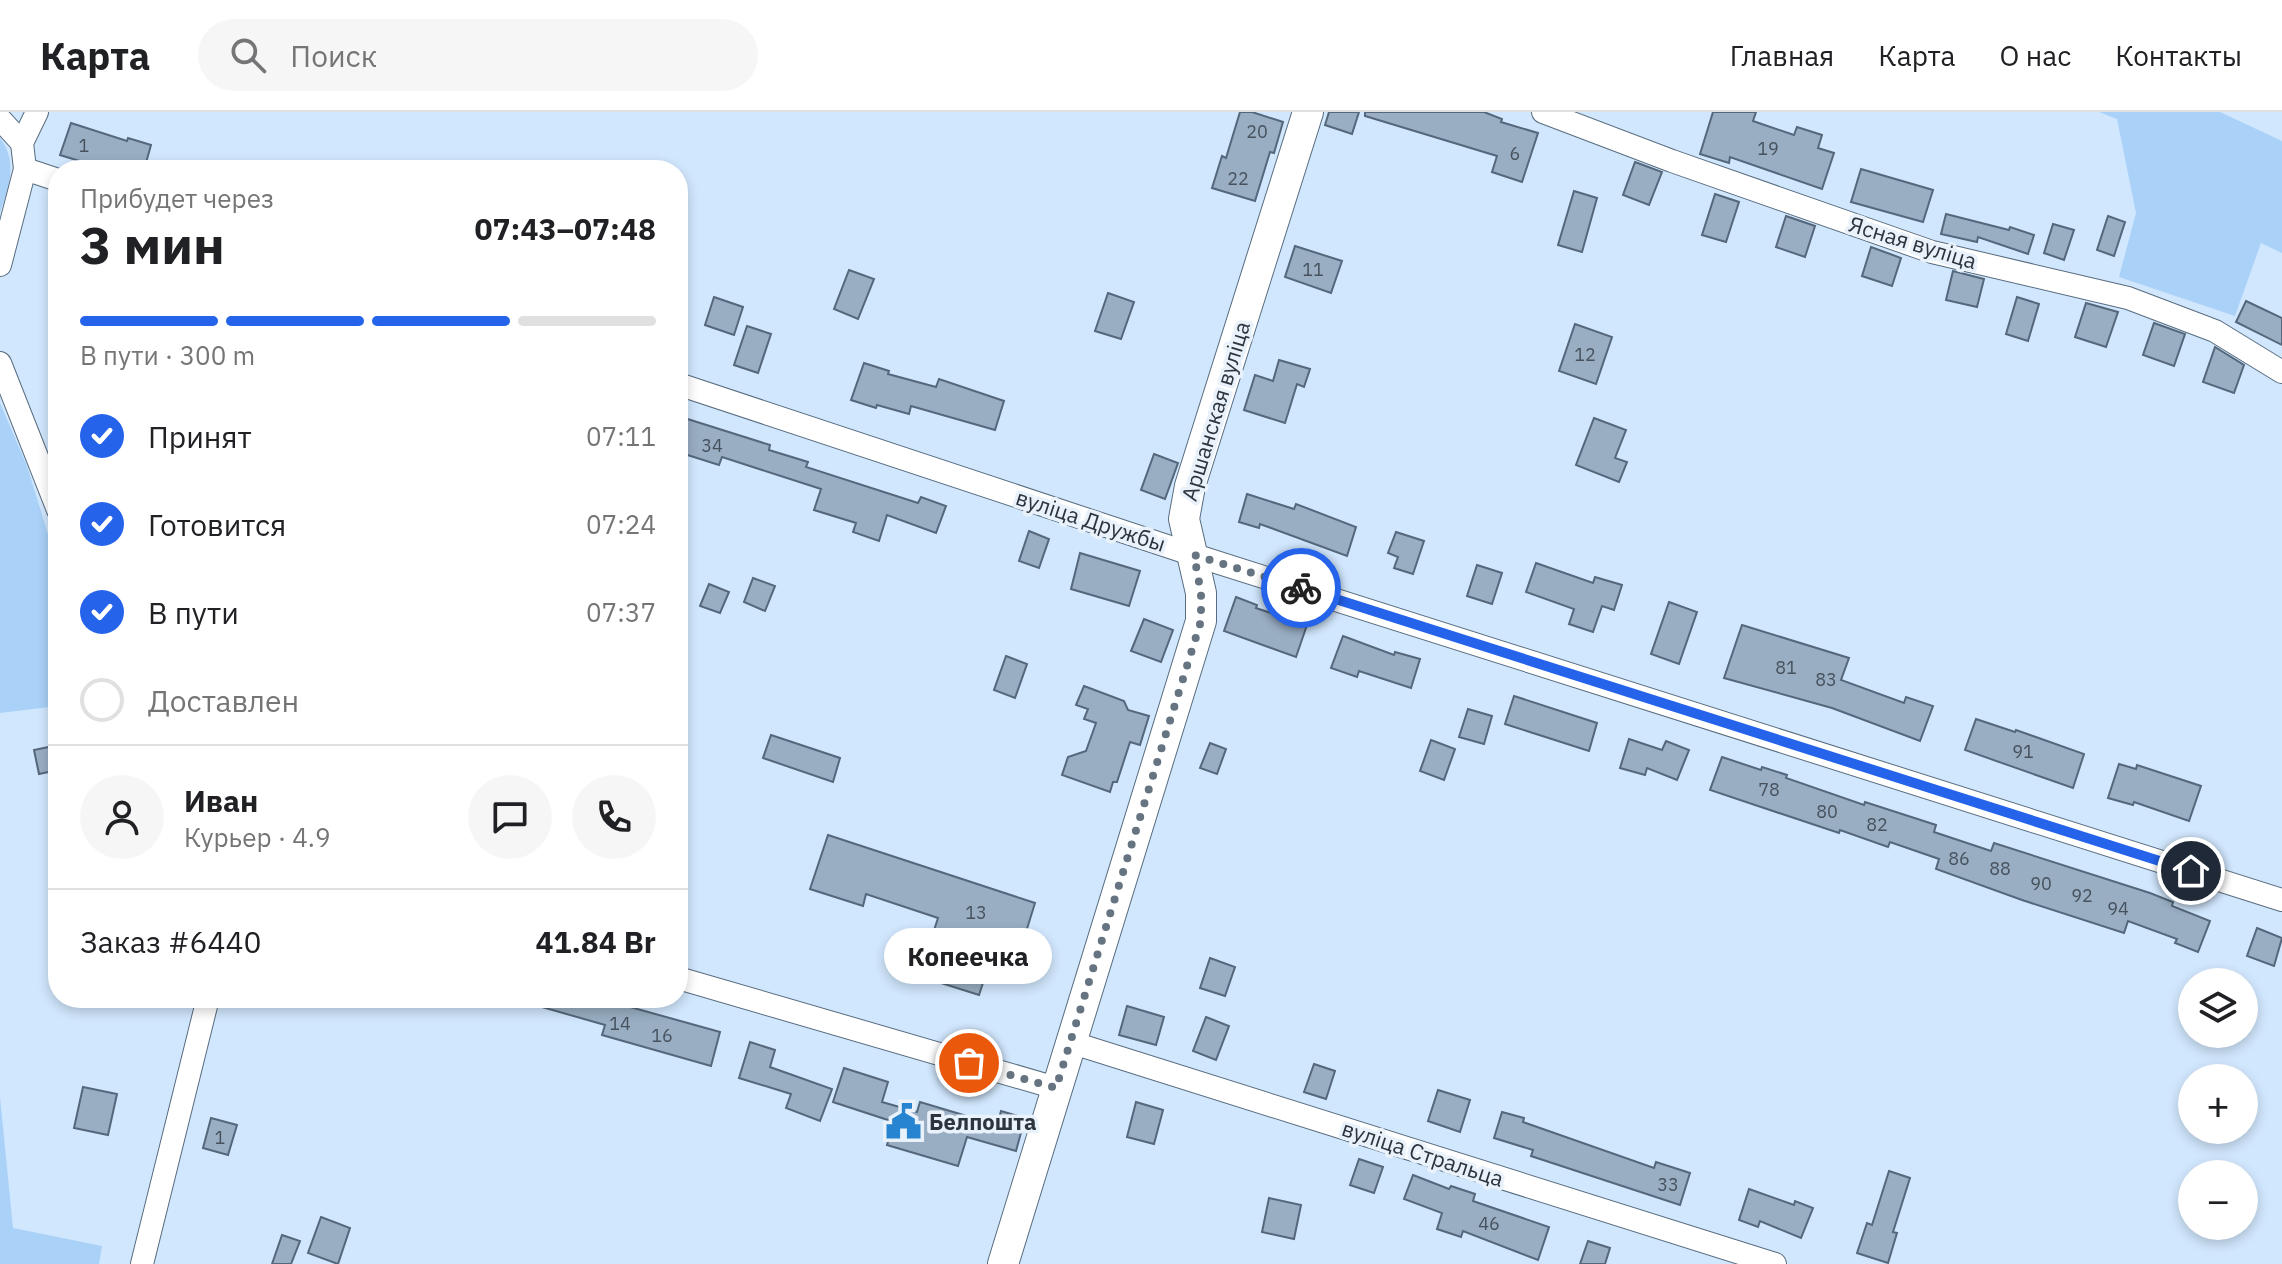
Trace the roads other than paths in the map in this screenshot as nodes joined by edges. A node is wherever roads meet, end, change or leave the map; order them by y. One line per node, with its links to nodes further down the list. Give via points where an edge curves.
1 (37, 112): 5 (street)
2 (1308, 112): 13 (street, Аршанская вуліца, via 1190,486 1184,519)
3 (1543, 112): 10 (street, Ясная вуліца, via 1932,252 2128,298 2215,331)
4 (0, 119): 5 (street)
5 (22, 143): 6 (street)
6 (25, 169): 7 (street); 8 (street)
7 (48, 177)
8 (0, 265)
9 (0, 363): 12 (street)
10 (2282, 372)
11 (688, 387): 13 (street, вуліца Дружбы)
12 (48, 485)
13 (1194, 555): 14 (street, вуліца Дружбы); 17 (street, Аршанская вуліца, via 1201,621)
14 (2282, 900)
15 (688, 981): 18 (street)
16 (206, 1008): 19 (street)
17 (1070, 1042): 18 (street, Аршанская вуліца); 21 (street, вуліца Стральца)
18 (1056, 1088): 20 (street, Аршанская вуліца)
19 (142, 1264)
20 (1003, 1264)
21 (1775, 1264)

